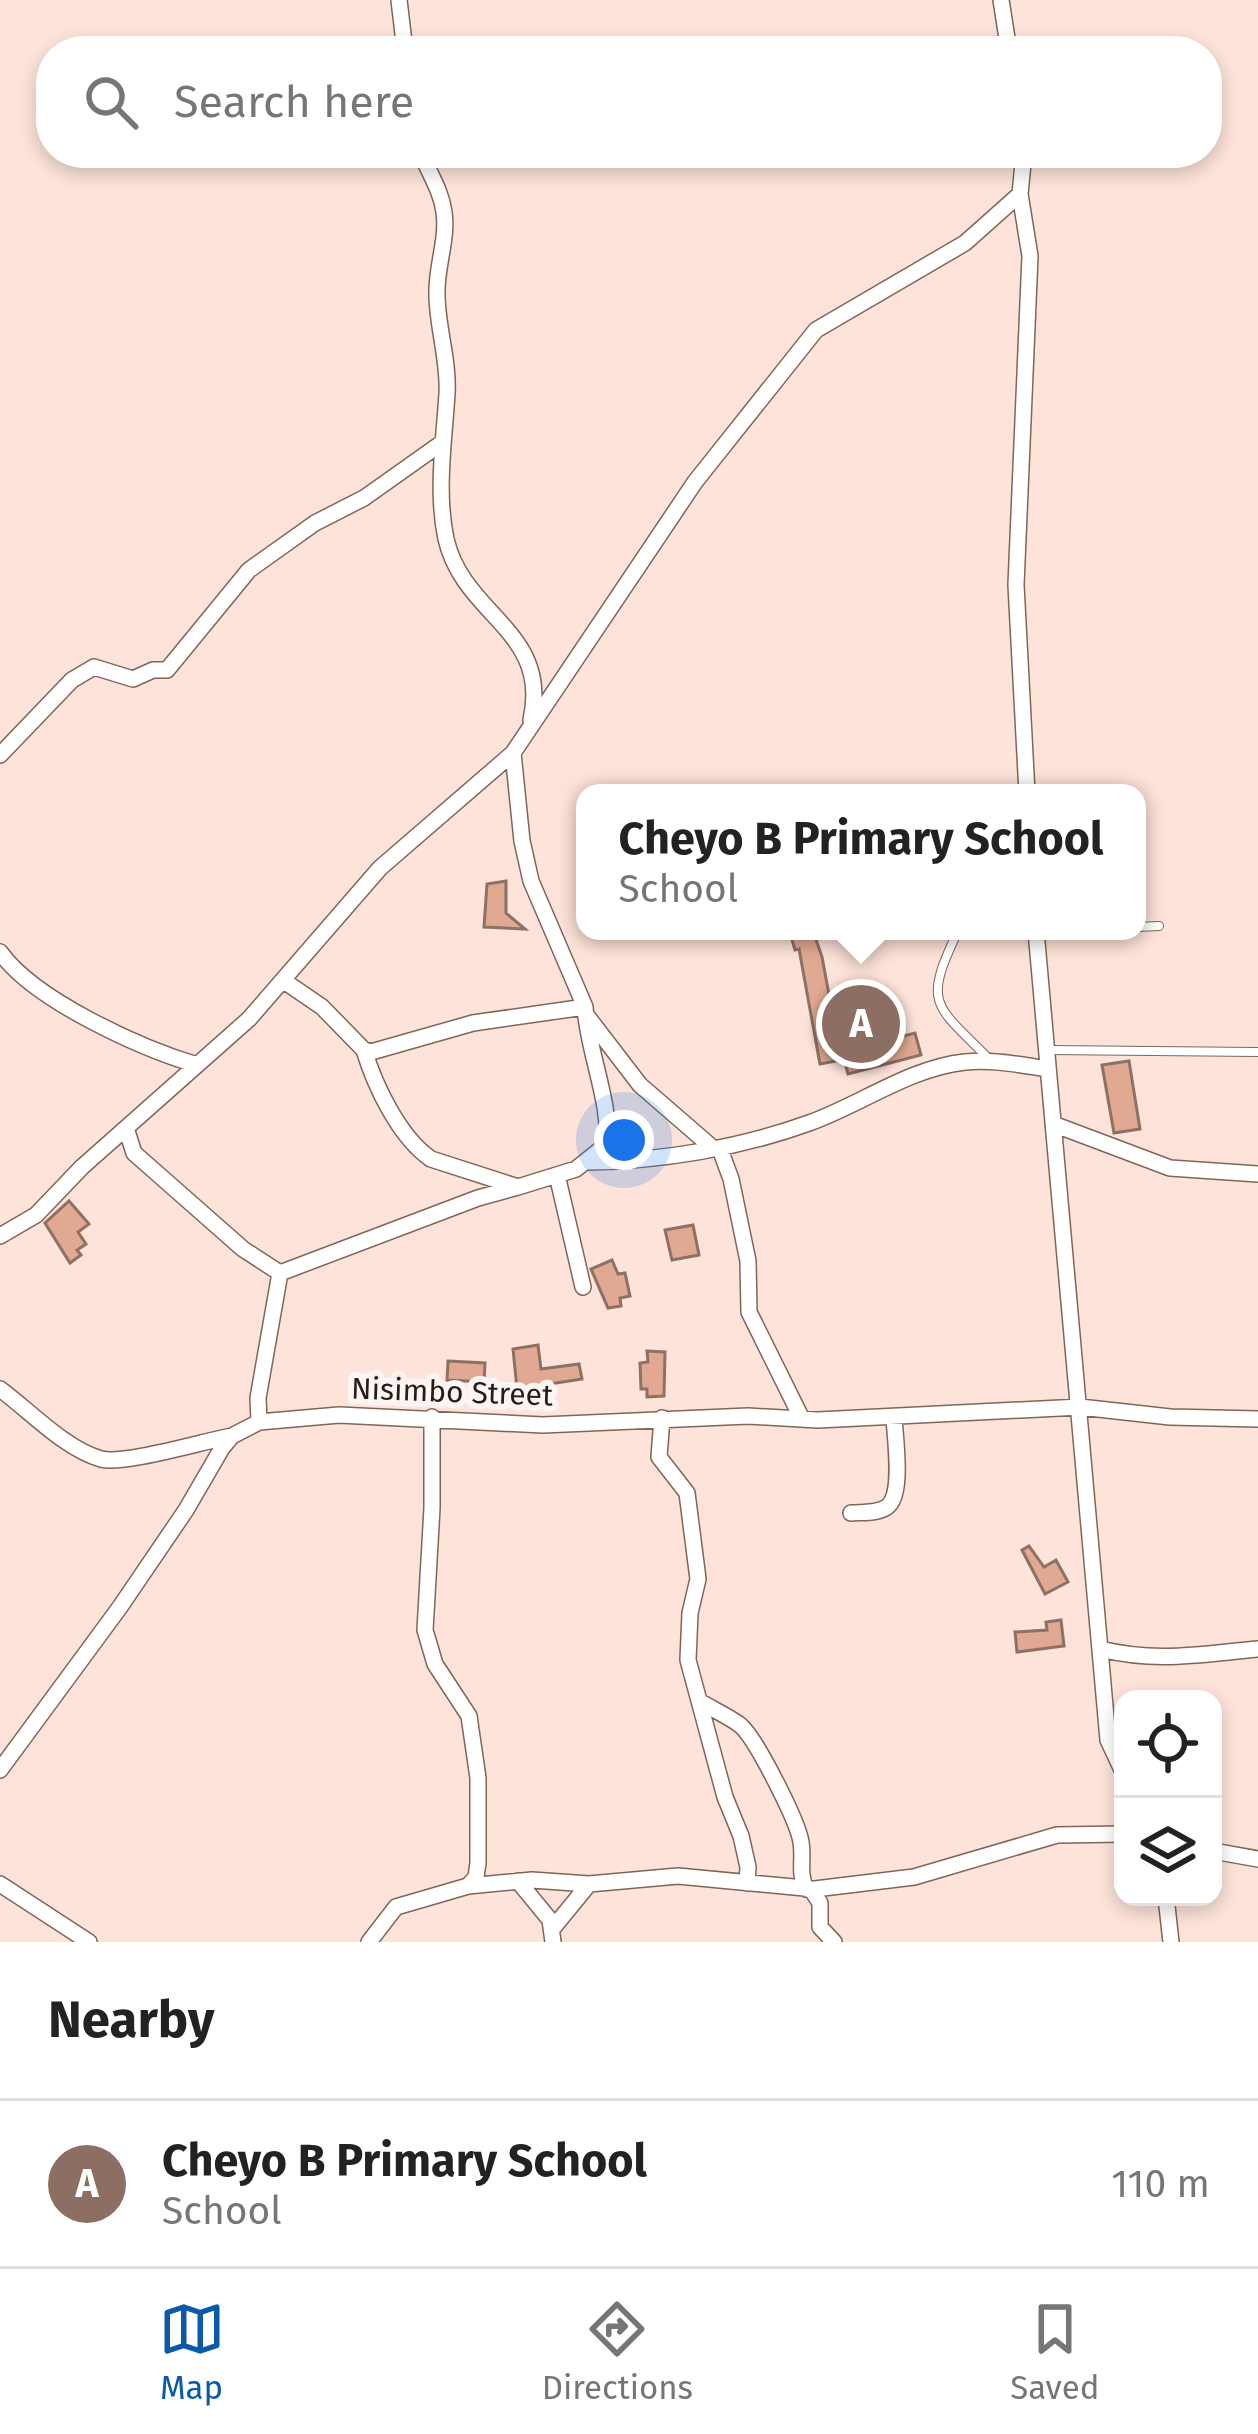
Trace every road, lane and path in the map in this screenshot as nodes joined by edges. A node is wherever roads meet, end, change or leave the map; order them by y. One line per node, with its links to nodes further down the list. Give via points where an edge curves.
1 (399, 0): 3 (street)
2 (1001, 0): 4 (street)
3 (403, 36)
4 (1007, 36)
5 (428, 168): 8 (street, via 445,216 436,291 448,385)
6 (1023, 168): 7 (street)
7 (1020, 194): 9 (street, via 964,243 816,330 695,482); 12 (street, via 1030,256 1016,585)
8 (443, 442): 9 (street, via 451,554 528,656 536,698); 11 (street, via 249,569 173,666 133,679 94,667)
9 (530, 728): 10 (street)
10 (513, 753): 18 (street, via 380,868); 19 (street, via 531,881)
11 (0, 754)
12 (1027, 784)
13 (1159, 926): 14 (lane)
14 (1146, 927)
15 (954, 940): 23 (lane, via 936,980 938,1004)
16 (1037, 940): 21 (street)
17 (0, 952): 24 (street, via 37,989)
18 (284, 981): 20 (street); 24 (street)
19 (585, 1011): 20 (street, via 472,1023); 28 (street, via 640,1085); 29 (street, via 608,1134)
20 (364, 1051): 32 (street, via 419,1150)
21 (1047, 1051): 22 (lane); 25 (street)
22 (1258, 1052)
23 (991, 1061): 25 (street); 28 (street, via 933,1070 806,1124)
24 (196, 1065): 27 (street)
25 (1048, 1069): 26 (street)
26 (1053, 1124): 30 (street, via 1170,1168); 37 (street)
27 (126, 1128): 33 (street, via 36,1214); 34 (street, via 134,1153)
28 (717, 1149): 29 (street); 41 (street, via 742,1227 749,1312)
29 (589, 1162): 31 (street)
30 (1258, 1174)
31 (557, 1175): 32 (street); 35 (street)
32 (518, 1187): 34 (street)
33 (0, 1236)
34 (280, 1274): 43 (street)
35 (583, 1287)
36 (0, 1389): 44 (street, Nisimbo Street, via 101,1459)
37 (1080, 1407): 40 (street, Nisimbo Street); 42 (street, Nisimbo Street); 47 (street)
38 (432, 1417): 39 (street, Nisimbo Street, via 543,1424); 43 (street, Nisimbo Street); 59 (street, via 425,1630 475,1743 478,1863)
39 (662, 1418): 41 (street, Nisimbo Street); 48 (street, via 659,1457 687,1492 698,1579 688,1660)
40 (894, 1418): 41 (street, Nisimbo Street); 45 (street, via 893,1499 881,1510)
41 (802, 1419)
42 (1258, 1419)
43 (260, 1422): 44 (street, Nisimbo Street)
44 (232, 1436): 49 (street, via 120,1607)
45 (851, 1513)
46 (1258, 1648): 47 (street, via 1138,1658)
47 (1100, 1649): 50 (street)
48 (699, 1701): 57 (street, via 741,1836); 60 (street, via 747,1732 780,1784)
49 (8, 1747): 51 (street)
50 (1114, 1753)
51 (0, 1770)
52 (1114, 1834): 60 (street, via 1057,1835 914,1876)
53 (1222, 1853): 54 (street)
54 (1258, 1859)
55 (518, 1882): 56 (street); 59 (street); 62 (street)
56 (589, 1883): 57 (street, via 678,1876); 62 (street)
57 (747, 1883): 60 (street)
58 (0, 1884): 63 (street)
59 (469, 1886): 64 (street, via 396,1907)
60 (808, 1889): 65 (street)
61 (1167, 1906): 66 (street)
62 (553, 1935)
63 (89, 1942)
64 (369, 1942)
65 (834, 1942)
66 (1171, 1942)

